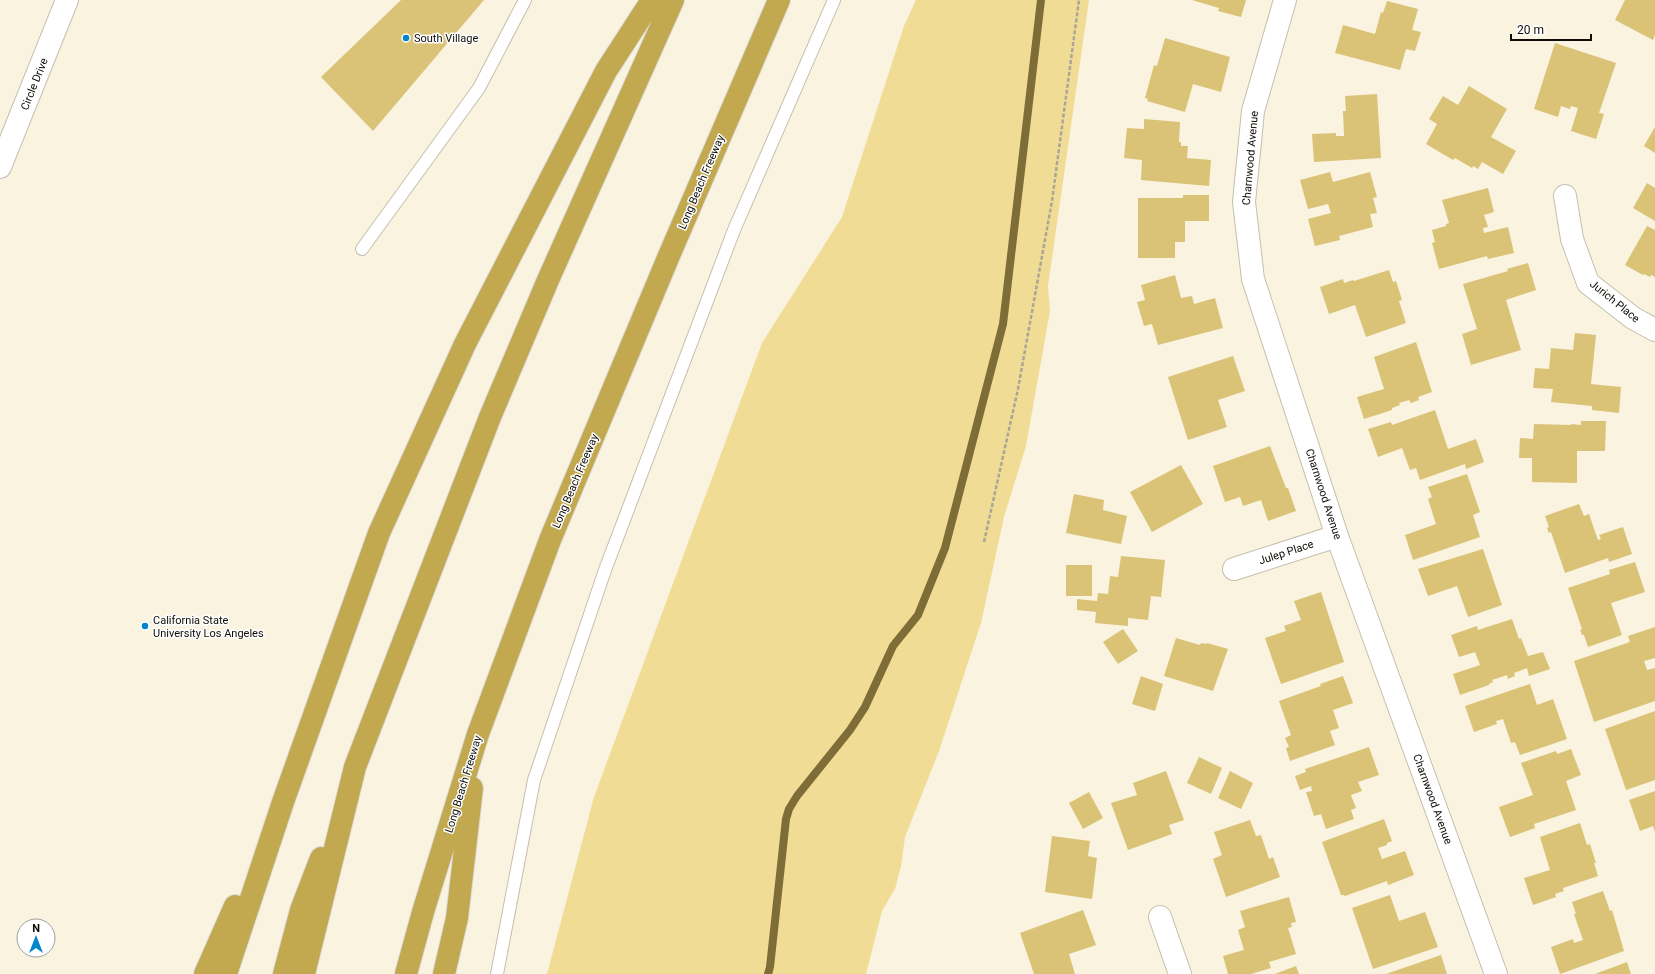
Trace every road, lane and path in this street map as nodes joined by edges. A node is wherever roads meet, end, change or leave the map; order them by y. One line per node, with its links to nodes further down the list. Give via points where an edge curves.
1 (67, 0): 9 (street, Circle Drive)
2 (525, 0): 11 (lane, via 479,88)
3 (652, 0): 18 (highway, via 606,71 464,344 379,533)
4 (673, 0): 17 (highway, via 490,416)
5 (779, 0): 16 (highway, Long Beach Freeway, via 550,540)
6 (834, 0): 26 (lane, via 734,230 605,570 534,780)
7 (1079, 0): 14 (path, via 1052,201 1018,389)
8 (1285, 0): 13 (street, Charnwood Avenue, via 1253,111 1244,202 1253,279)
9 (0, 167)
10 (1565, 196): 12 (street, Jurich Place, via 1572,239 1588,283 1633,318)
11 (362, 249)
12 (1655, 330)
13 (1337, 536): 15 (street, Julep Place); 28 (street, Charnwood Avenue)
14 (984, 542)
15 (1234, 569)
16 (478, 734): 24 (highway, Long Beach Freeway); 25 (highway, via 457,918)
17 (356, 767): 22 (highway, via 301,910); 23 (highway)
18 (283, 802): 20 (highway); 21 (highway)
19 (1160, 917): 27 (street)
20 (204, 974)
21 (226, 974)
22 (284, 974)
23 (304, 974)
24 (406, 974)
25 (444, 974)
26 (496, 974)
27 (1180, 974)
28 (1496, 974)

